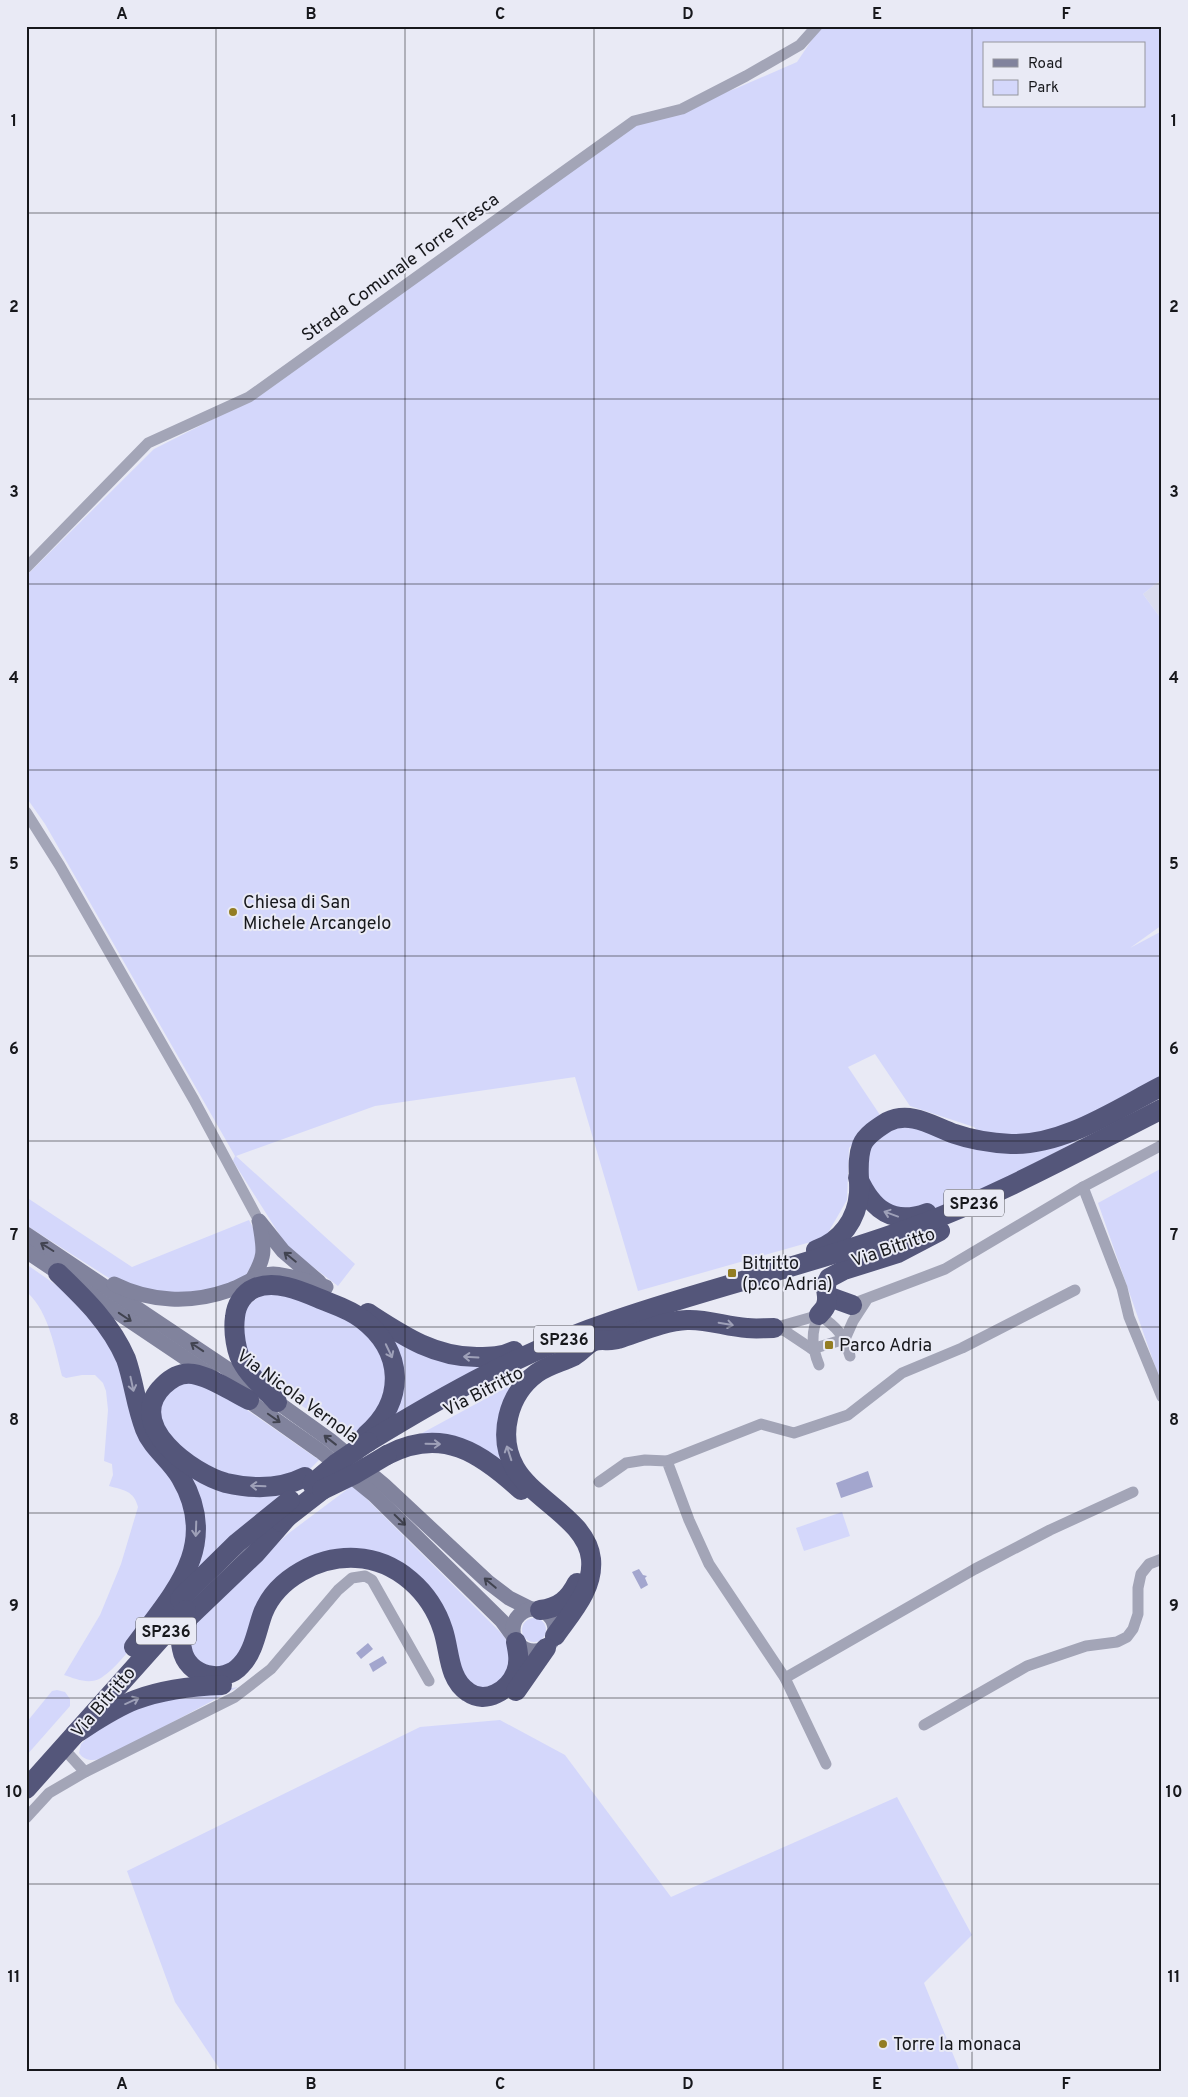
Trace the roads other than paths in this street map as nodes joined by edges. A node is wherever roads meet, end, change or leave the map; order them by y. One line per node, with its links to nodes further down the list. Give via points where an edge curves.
1 (817, 26): 2 (street, Strada Comunale Torre Tresca, via 800,45 746,76 682,109 634,121 249,397 148,443)
2 (26, 568)
3 (26, 812): 11 (street, via 194,1100)
4 (1162, 1086): 9 (highway, via 1067,1134 1012,1144 956,1134 930,1122 905,1118 889,1121 863,1143)
5 (1162, 1109): 8 (highway, Via Bitritto / SP236)
6 (1162, 1124): 12 (highway, Via Bitritto / SP236, via 1017,1198)
7 (1162, 1145): 10 (street)
8 (1068, 1157): 9 (highway, one-way to 9, via 916,1217 891,1216 880,1210); 16 (highway, Via Bitritto / SP236, via 1024,1180 912,1228)
9 (858, 1178): 16 (highway, via 856,1211 840,1236 821,1248 788,1259)
10 (1083, 1187): 21 (street, via 945,1269); 30 (street, via 1106,1242 1129,1317)
11 (259, 1221): 17 (main road, via 263,1260); 18 (main road, one-way to 11, via 282,1251)
12 (940, 1231): 20 (highway, via 898,1253 835,1274 826,1282); 26 (highway, Via Bitritto / SP236)
13 (26, 1234): 15 (main road, Via Nicola Vernola, one-way to 13)
14 (26, 1252): 15 (main road, Via Nicola Vernola)
15 (65, 1268): 17 (main road, via 158,1298 191,1299 211,1295); 31 (main road, Via Nicola Vernola, one-way to 31); 32 (main road, Via Nicola Vernola, one-way to 15); 43 (highway, one-way to 43, via 116,1339 126,1360 135,1402 148,1436 181,1478 190,1495 196,1519 191,1563 180,1585)
16 (775, 1271): 22 (highway, Via Bitritto / SP236)
17 (253, 1278): 18 (main road, via 273,1274)
18 (326, 1287): 22 (highway, one-way to 18, via 644,1302 599,1316 508,1354 466,1357 435,1351 420,1344)
19 (1076, 1290): 34 (street, via 962,1348 902,1373 848,1415 794,1433 761,1424)
20 (827, 1296): 21 (highway); 23 (highway, via 826,1306)
21 (860, 1301): 23 (street); 25 (street)
22 (667, 1303): 33 (highway, Via Bitritto / SP236, via 518,1358 437,1399)
23 (819, 1315): 24 (street); 25 (street); 27 (street)
24 (774, 1328): 26 (highway, one-way to 24, via 615,1340 655,1326 686,1320 746,1328); 27 (street)
25 (845, 1339): 27 (street); 28 (street)
26 (594, 1341): 33 (highway, Via Bitritto / SP236, via 492,1384); 42 (highway, one-way to 26, via 588,1584 591,1558 588,1546 573,1526 525,1482 514,1467 507,1448 506,1426 516,1396 526,1383)
27 (812, 1348): 29 (street)
28 (850, 1356)
29 (819, 1366)
30 (1162, 1398)
31 (249, 1400): 36 (highway, one-way to 31, via 240,1486 204,1474 171,1451 157,1434 152,1418 152,1404 158,1390 181,1374 205,1378); 41 (main road, Via Nicola Vernola, one-way to 41, via 374,1495 495,1614)
32 (278, 1402): 33 (highway, one-way to 33, via 243,1365 234,1325 236,1310 244,1295 256,1288 273,1285 299,1290 362,1318 387,1346 393,1360 395,1383 391,1402); 40 (main road, Via Nicola Vernola, one-way to 32, via 509,1598 488,1582 384,1485)
33 (371, 1446): 36 (highway, Via Bitritto / SP236, bridge); 36 (highway, Via Bitritto / SP236, bridge, via 337,1463); 40 (highway, one-way to 40, via 429,1443 466,1449 498,1469 567,1532 581,1557 580,1579 559,1605 552,1609)
34 (667, 1461): 35 (street, via 626,1463); 44 (street, via 708,1564)
35 (599, 1482)
36 (313, 1484): 38 (highway, Via Bitritto / SP236); 43 (highway, Via Bitritto / SP236, via 237,1543)
37 (1133, 1492): 44 (street, via 975,1569)
38 (290, 1514): 41 (highway, via 186,1623 180,1641 182,1653 198,1672 208,1676 232,1673 248,1655 264,1610 279,1589 314,1566 349,1558 367,1558 386,1564 416,1584 438,1615 458,1682 477,1697 500,1692 510,1683 517,1671 519,1658); 47 (highway, Via Bitritto / SP236, via 174,1622)
39 (1162, 1559): 46 (street, via 1149,1564 1141,1574 1138,1614 1127,1638 1086,1646 1027,1666)
40 (536, 1609): 41 (main road, via 524,1611 514,1621); 42 (main road, via 551,1617 555,1629)
41 (514, 1639): 42 (main road, via 520,1647 533,1652)
42 (550, 1642): 47 (highway, one-way to 42, via 117,1709 149,1695 185,1687 222,1685 245,1675 252,1666 272,1616 286,1594 309,1578 334,1568 365,1567 387,1575 410,1591 432,1623 442,1670 448,1682 463,1699 474,1705 485,1706 509,1697 519,1688)
43 (134, 1647): 49 (highway, Via Bitritto / SP236)
44 (785, 1678): 48 (street)
45 (429, 1681): 50 (street, via 372,1580 365,1576 352,1578 270,1669 236,1697)
46 (924, 1725)
47 (69, 1741): 50 (street); 51 (highway, Via Bitritto / SP236)
48 (826, 1764)
49 (26, 1771)
50 (85, 1772): 52 (street, via 49,1793)
51 (26, 1789)
52 (26, 1818)

